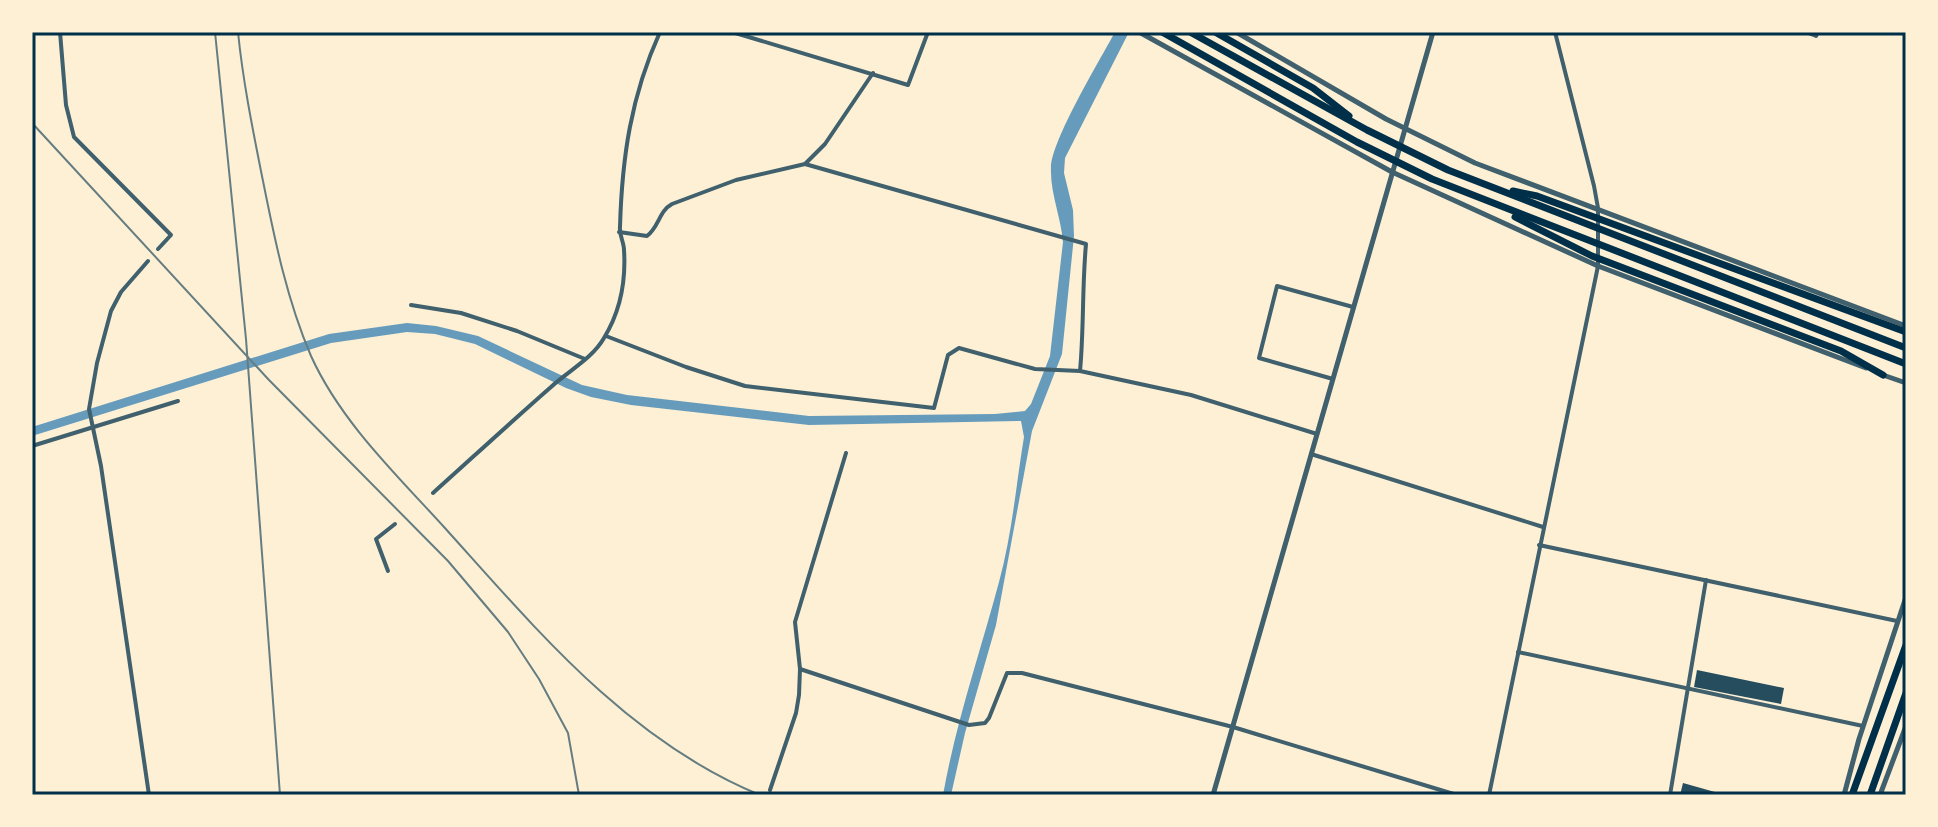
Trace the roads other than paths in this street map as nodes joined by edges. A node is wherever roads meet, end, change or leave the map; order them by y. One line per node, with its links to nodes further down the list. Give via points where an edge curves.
1 (60, 32): 23 (street, via 74,137 171,235)
2 (660, 32): 22 (street, via 626,137)
3 (732, 32): 14 (street)
4 (928, 32): 14 (street, via 908,85)
5 (1139, 32): 18 (street)
6 (1162, 32): 20 (main road, via 1366,147)
7 (1190, 32): 16 (main road)
8 (1215, 32): 16 (main road, via 1313,88)
9 (1236, 32): 15 (street)
10 (1433, 32): 15 (street)
11 (1555, 32): 21 (street)
12 (1806, 32): 13 (street)
13 (1817, 34)
14 (873, 73): 17 (street, via 825,144)
15 (1405, 129): 18 (street); 21 (street, via 1475,163)
16 (1367, 130): 19 (main road)
17 (805, 164): 22 (street, via 736,180 672,204 647,236); 34 (street, via 1086,244)
18 (1392, 172): 25 (street); 27 (street)
19 (1492, 187): 29 (main road, via 1537,196); 31 (main road)
20 (1486, 201): 33 (main road); 35 (main road, via 1592,256 1841,351)
21 (1598, 208): 25 (street); 28 (street)
22 (619, 232): 30 (street, via 623,286)
23 (158, 249)
24 (148, 261): 39 (street, via 111,311 97,363)
25 (1598, 266): 35 (street); 46 (street)
26 (411, 305): 32 (street, via 461,313)
27 (1353, 307): 36 (street); 36 (street, via 1277,286 1259,358)
28 (1906, 326)
29 (1906, 332)
30 (606, 336): 32 (street); 34 (street, via 745,386 934,408 953,349 1035,369)
31 (1906, 348)
32 (585, 359): 44 (street)
33 (1906, 364)
34 (1080, 371): 40 (street, via 1191,395)
35 (1883, 375): 37 (street)
36 (1333, 379): 40 (street)
37 (1906, 383)
38 (178, 401): 39 (street)
39 (91, 426): 41 (street); 61 (street)
40 (1317, 434): 43 (street)
41 (32, 446)
42 (846, 453): 54 (street, via 795,622)
43 (1311, 454): 46 (street); 59 (street)
44 (433, 493)
45 (395, 524): 48 (street, via 376,539)
46 (1543, 527): 47 (street)
47 (1539, 545): 49 (street); 53 (street)
48 (388, 571)
49 (1706, 580): 51 (street); 55 (street)
50 (1906, 597): 51 (street)
51 (1897, 621): 57 (street)
52 (1906, 645): 67 (main road)
53 (1518, 652): 55 (street); 64 (street)
54 (800, 669): 59 (street, via 969,725 985,723 1004,677 1013,672); 60 (street, via 796,713)
55 (1686, 688): 57 (street); 65 (street)
56 (1906, 693): 68 (main road)
57 (1863, 726): 66 (street)
58 (1906, 726): 69 (street)
59 (1233, 727): 62 (street); 63 (street)
60 (770, 790)
61 (149, 795)
62 (1213, 795)
63 (1457, 795)
64 (1489, 795)
65 (1670, 795)
66 (1844, 795)
67 (1852, 795)
68 (1870, 795)
69 (1880, 795)

